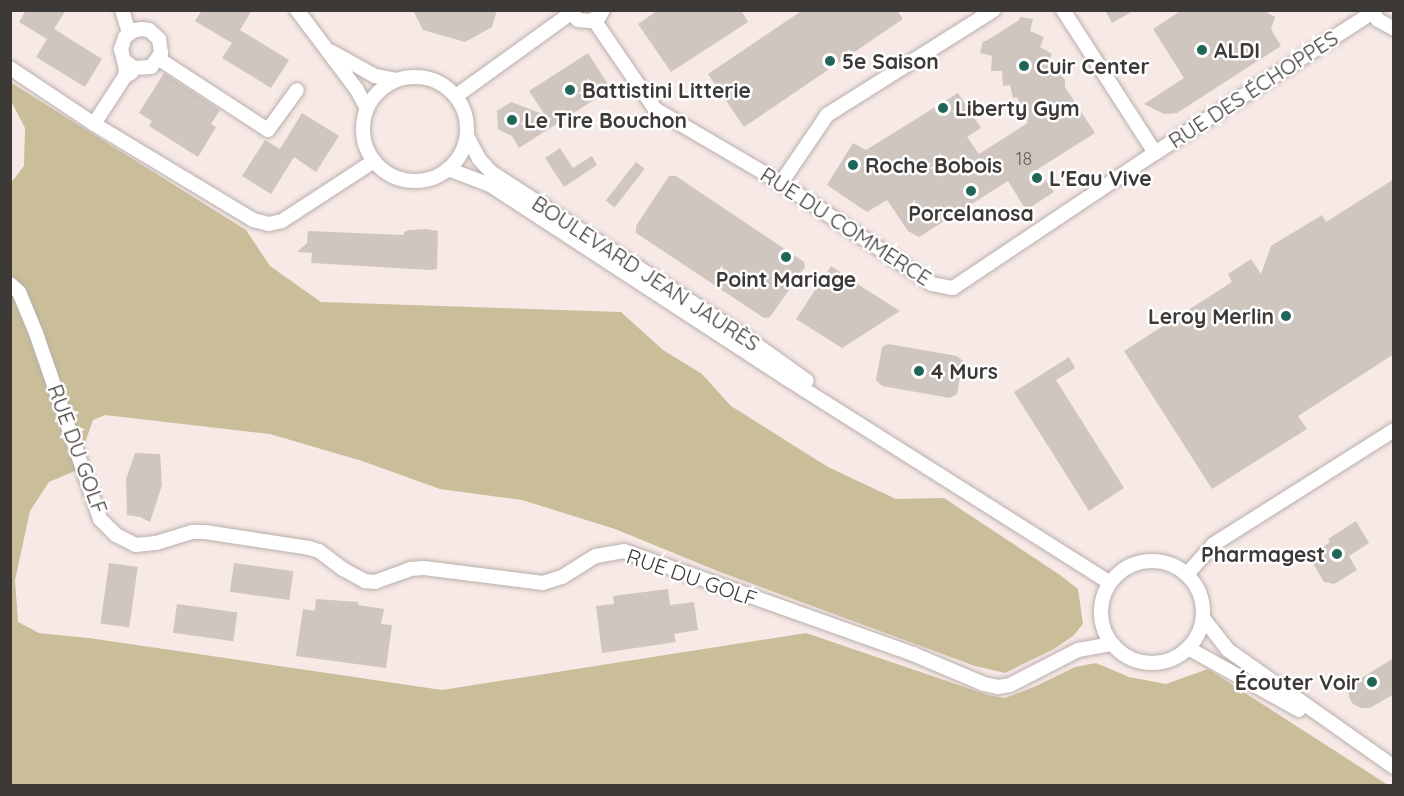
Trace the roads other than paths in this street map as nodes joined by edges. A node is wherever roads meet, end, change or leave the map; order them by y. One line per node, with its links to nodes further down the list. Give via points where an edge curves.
1 (122, 10): 9 (street)
2 (297, 10): 10 (street)
3 (994, 10): 25 (street, via 827,115)
4 (1064, 10): 22 (street, RUE DES ÉCHOPPES)
5 (1372, 11): 8 (street, via 1378,20); 22 (street, RUE DES ÉCHOPPES)
6 (570, 12): 7 (street, via 578,20); 18 (street)
7 (599, 15): 25 (street, RUE DU COMMERCE, via 654,109)
8 (1394, 29)
9 (129, 33): 11 (street, via 142,29 155,34 162,46); 12 (street, via 121,49)
10 (326, 48): 16 (street, via 375,76); 19 (street)
11 (159, 59): 14 (street, via 151,67); 17 (street, via 268,130)
12 (125, 60): 14 (street); 15 (street)
13 (10, 68): 20 (street)
14 (140, 69): 15 (street)
15 (125, 76): 20 (street)
16 (397, 80): 18 (street, via 429,78); 19 (street, via 374,97)
17 (297, 90)
18 (456, 96): 21 (street, via 465,115)
19 (367, 110): 23 (street, via 364,136)
20 (94, 124): 23 (street, via 253,220 269,224 282,220)
21 (467, 136): 24 (street); 27 (street, BOULEVARD JEAN JAURÈS, via 491,172 744,336 812,384)
22 (1155, 153): 25 (street, RUE DU COMMERCE, via 953,288 932,284)
23 (374, 161): 24 (street, via 401,179 418,181)
24 (448, 169): 27 (street, BOULEVARD JEAN JAURÈS, via 490,185)
25 (781, 183)
26 (10, 284): 32 (street, RUE DU GOLF, via 19,292 36,333 100,519 116,535 136,544 156,543 192,532 309,548 365,581 375,582 424,568 543,583 562,577 596,556 624,551 998,687 1010,685 1078,650)
27 (831, 407): 30 (street, BOULEVARD JEAN JAURÈS)
28 (1394, 430): 29 (street, via 1214,544)
29 (1187, 574): 30 (street, via 1172,565 1146,562 1122,570); 31 (street, via 1197,587)
30 (1110, 583): 32 (street, via 1101,614)
31 (1203, 618): 33 (street); 34 (street, via 1228,650)
32 (1112, 644): 33 (street, via 1133,659 1158,663)
33 (1188, 648): 34 (street)
34 (1359, 744): 35 (street)
35 (1394, 767)

